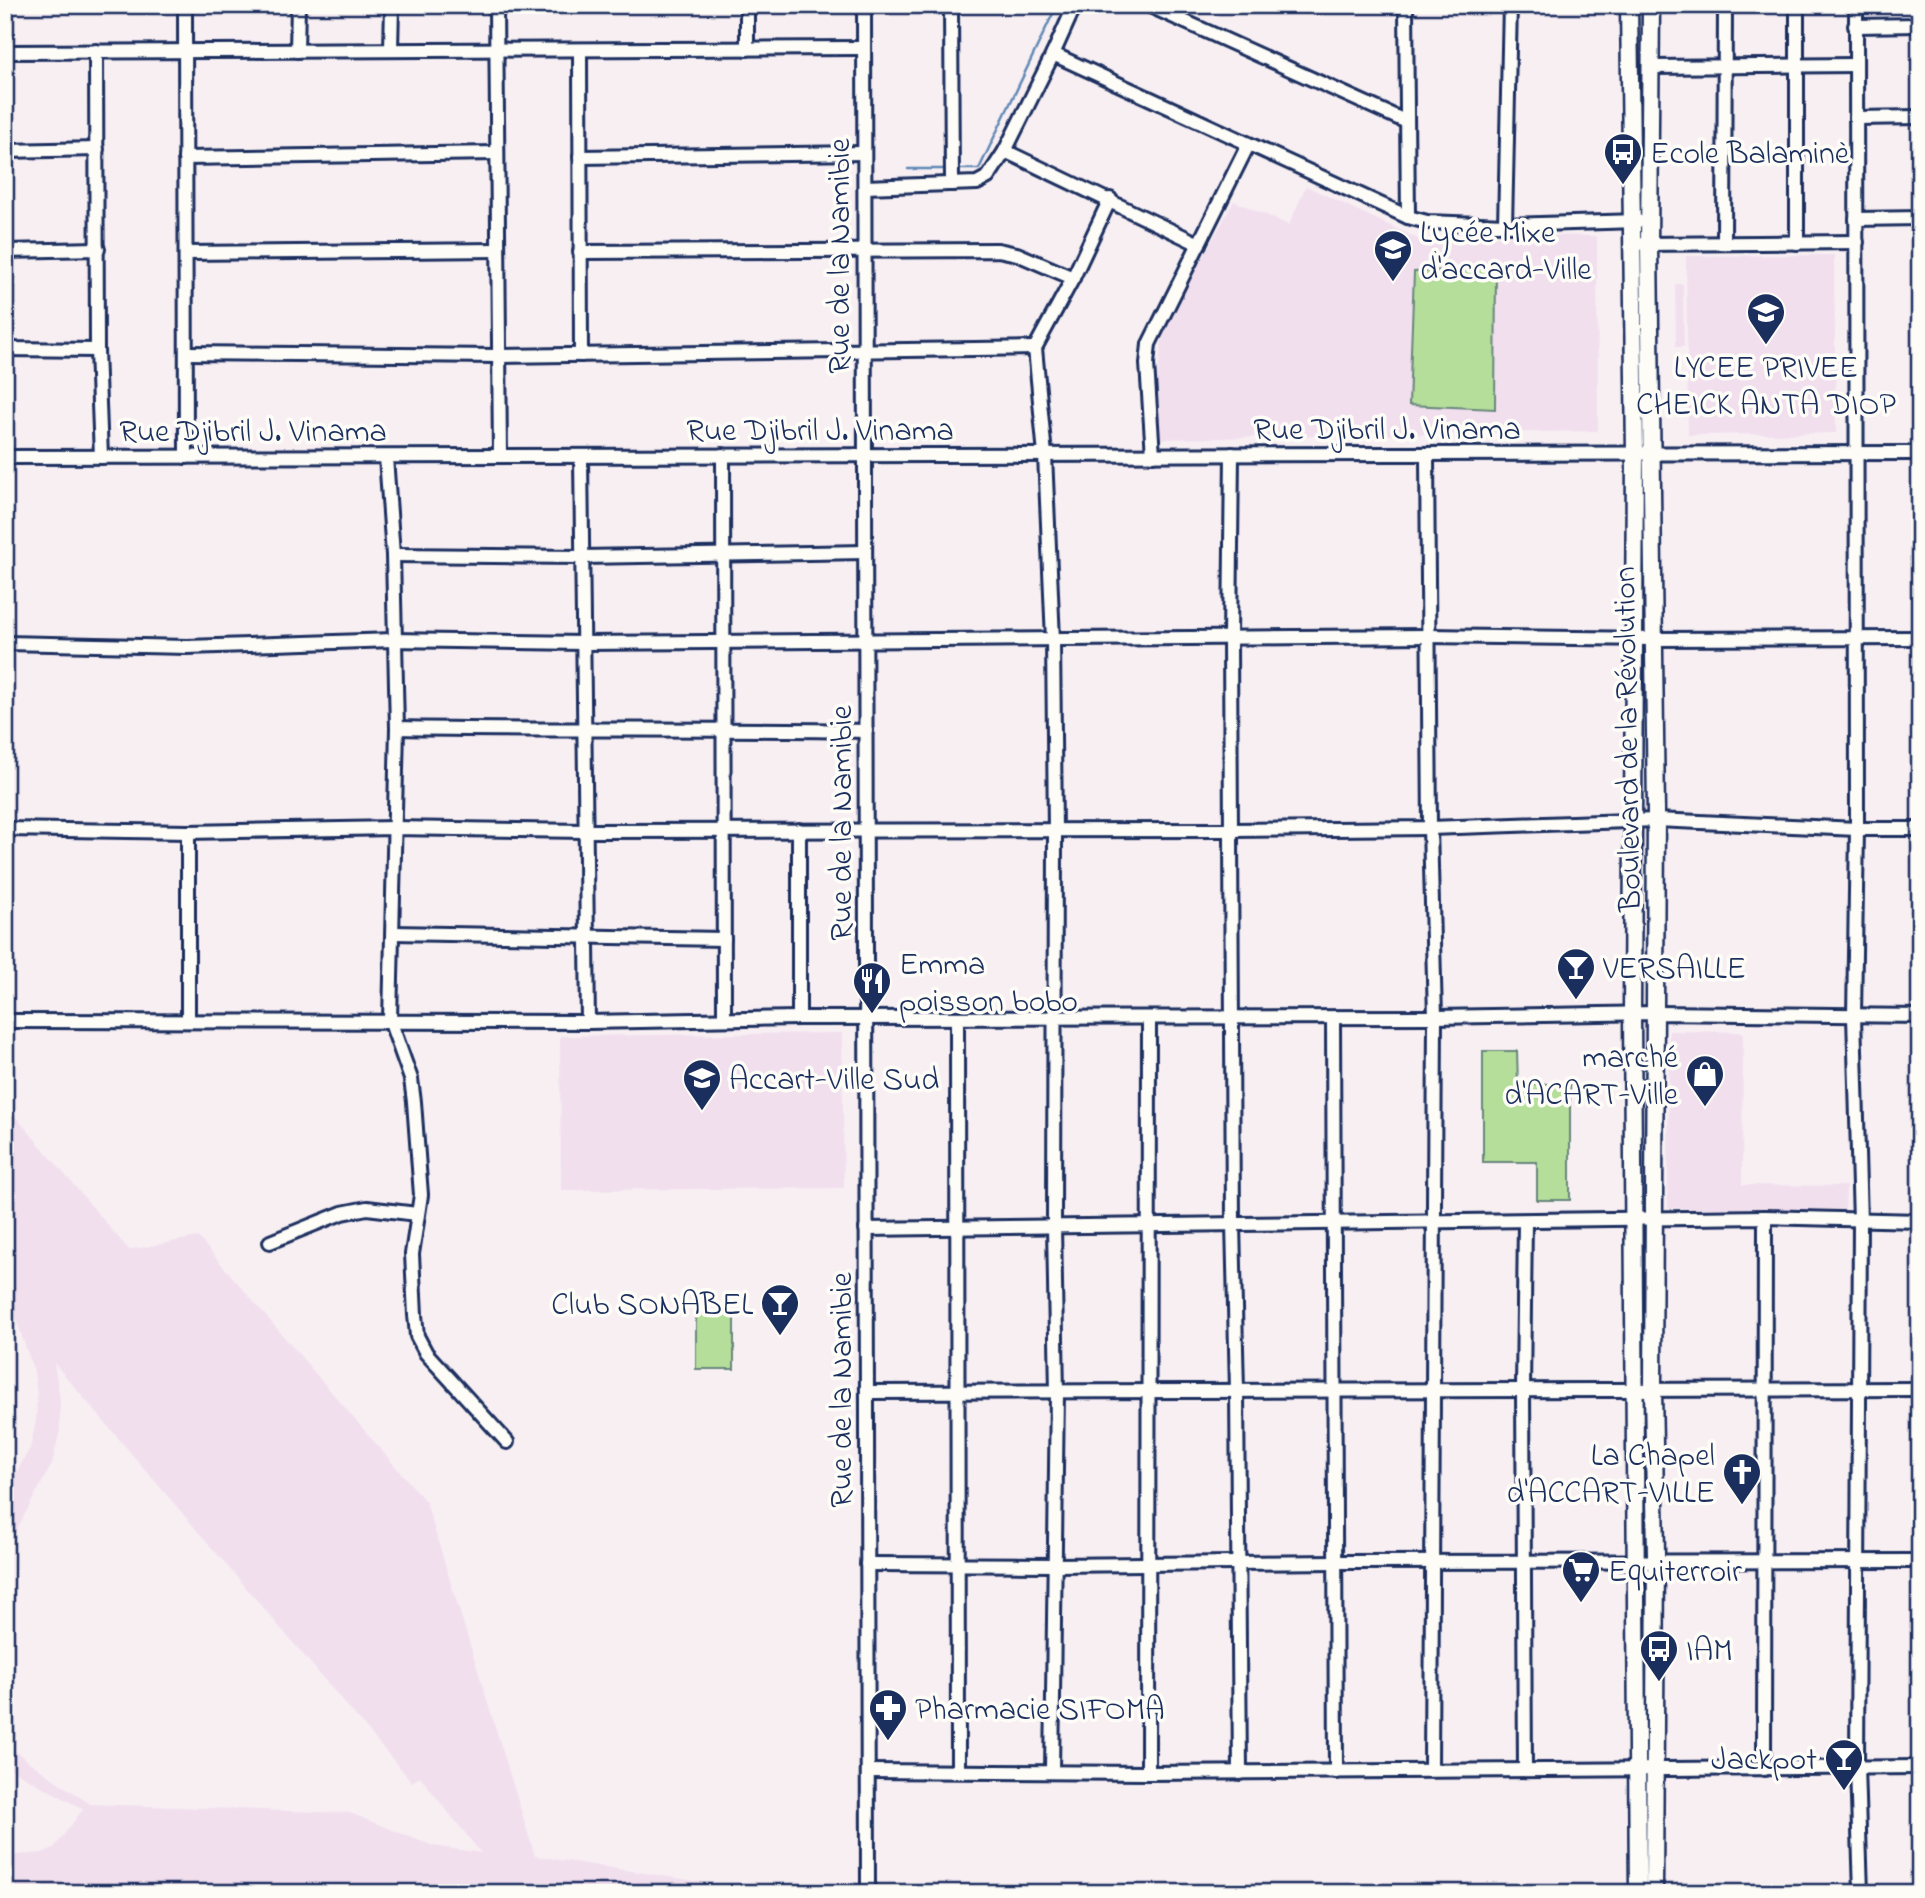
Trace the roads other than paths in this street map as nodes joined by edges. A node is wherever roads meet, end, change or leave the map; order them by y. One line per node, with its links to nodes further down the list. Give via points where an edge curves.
1 (185, 5): 26 (street)
2 (298, 5): 27 (street)
3 (392, 5): 21 (street)
4 (496, 5): 22 (street)
5 (747, 5): 20 (street)
6 (864, 5): 19 (street, Rue de la Namibie)
7 (951, 5): 44 (street)
8 (1075, 5): 28 (street)
9 (1149, 5): 35 (street)
10 (1406, 5): 35 (street)
11 (1510, 5): 52 (street)
12 (1629, 5): 51 (main road, Boulevard de la Révolution)
13 (1651, 5): 32 (main road, Boulevard de la Révolution)
14 (1724, 5): 31 (street)
15 (1797, 5): 29 (street)
16 (1856, 5): 18 (street)
17 (1920, 24): 18 (street)
18 (1855, 26): 30 (street)
19 (864, 48): 20 (street); 41 (street, Rue de la Namibie)
20 (747, 49): 23 (street)
21 (391, 50): 22 (street); 27 (street)
22 (496, 50): 23 (street); 40 (street)
23 (579, 50): 42 (street)
24 (5, 51): 25 (street)
25 (96, 51): 26 (street); 37 (street)
26 (185, 51): 27 (street); 43 (street)
27 (297, 51)
28 (1053, 54): 36 (street); 38 (street)
29 (1796, 65): 30 (street); 31 (street); 56 (street)
30 (1856, 65): 34 (street)
31 (1724, 66): 32 (street); 55 (street)
32 (1650, 67): 50 (main road, Boulevard de la Révolution)
33 (1920, 117): 34 (street)
34 (1856, 118): 49 (street)
35 (1407, 122): 47 (street)
36 (1248, 145): 47 (street); 54 (street)
37 (97, 149): 39 (street); 59 (street)
38 (1005, 150): 44 (street, via 988,177 977,183); 46 (street)
39 (5, 151)
40 (497, 153): 43 (street); 60 (street)
41 (864, 153): 42 (street); 45 (street, Rue de la Namibie)
42 (580, 157): 62 (street)
43 (186, 158): 64 (street)
44 (952, 184): 45 (street)
45 (864, 187): 63 (street, Rue de la Namibie)
46 (1110, 199): 54 (street); 65 (street)
47 (1408, 217): 52 (street)
48 (1920, 218): 49 (street)
49 (1856, 219): 53 (street)
50 (1649, 221): 51 (street); 58 (main road, Boulevard de la Révolution)
51 (1631, 222): 52 (street); 57 (main road, Boulevard de la Révolution)
52 (1505, 225)
53 (1857, 242): 56 (street); 77 (street)
54 (1199, 243): 81 (street, via 1149,344)
55 (1724, 243): 56 (street); 58 (street)
56 (1797, 243)
57 (1631, 244): 58 (street); 74 (main road, Boulevard de la Révolution)
58 (1649, 245): 73 (main road, Boulevard de la Révolution)
59 (98, 248): 61 (street); 68 (street)
60 (498, 250): 64 (street); 72 (street)
61 (5, 251)
62 (580, 252): 63 (street); 71 (street)
63 (865, 252): 65 (street, via 998,250); 69 (street, Rue de la Namibie)
64 (186, 253): 70 (street)
65 (1073, 278): 66 (street)
66 (1035, 348): 69 (street); 80 (street)
67 (5, 349): 68 (street)
68 (97, 350): 85 (street)
69 (864, 350): 71 (street); 79 (street, Rue de la Namibie)
70 (186, 353): 72 (street); 86 (street)
71 (581, 355): 72 (street)
72 (499, 356): 82 (street)
73 (1651, 452): 74 (street, Rue Djibril J. Vinama); 77 (street, Rue Djibril J. Vinama); 98 (main road, Boulevard de la Révolution)
74 (1634, 453): 83 (street, Rue Djibril J. Vinama); 97 (main road, Boulevard de la Révolution)
75 (1920, 453): 77 (street, Rue Djibril J. Vinama)
76 (1232, 454): 81 (street, Rue Djibril J. Vinama); 83 (street, Rue Djibril J. Vinama); 96 (street)
77 (1857, 454): 94 (street)
78 (723, 455): 79 (street, Rue Djibril J. Vinama); 88 (street, Rue Djibril J. Vinama); 91 (street)
79 (865, 455): 80 (street, Rue Djibril J. Vinama); 89 (street, Rue de la Namibie)
80 (1045, 455): 81 (street, Rue Djibril J. Vinama); 102 (street)
81 (1153, 455)
82 (500, 456): 87 (street, Rue Djibril J. Vinama); 88 (street, Rue Djibril J. Vinama)
83 (1427, 456): 93 (street)
84 (5, 457): 85 (street, Rue Djibril J. Vinama)
85 (101, 457): 86 (street, Rue Djibril J. Vinama)
86 (187, 457): 87 (street, Rue Djibril J. Vinama)
87 (386, 457): 90 (street)
88 (581, 458): 92 (street)
89 (865, 552): 91 (street); 101 (street, Rue de la Namibie)
90 (393, 555): 92 (street); 99 (street)
91 (723, 556): 92 (street); 100 (street)
92 (582, 557): 104 (street)
93 (1428, 636): 96 (street); 97 (street); 112 (street)
94 (1856, 637): 95 (street); 98 (street); 114 (street)
95 (1920, 638)
96 (1230, 639): 102 (street); 117 (street)
97 (1633, 639): 98 (street); 110 (main road, Boulevard de la Révolution)
98 (1653, 639): 109 (main road, Boulevard de la Révolution)
99 (393, 640): 103 (street, via 187,647); 104 (street); 106 (street)
100 (723, 640): 101 (street); 104 (street); 105 (street)
101 (865, 640): 102 (street); 108 (street, Rue de la Namibie)
102 (1053, 640): 121 (street)
103 (5, 643)
104 (583, 643): 107 (street)
105 (723, 728): 107 (street); 108 (street); 119 (street)
106 (397, 729): 107 (street); 111 (street)
107 (584, 731): 118 (street)
108 (866, 731): 120 (street, Rue de la Namibie)
109 (1656, 820): 110 (street); 114 (street); 126 (main road, Boulevard de la Révolution)
110 (1633, 821): 112 (street); 127 (main road, Boulevard de la Révolution)
111 (394, 828): 118 (street); 122 (street); 123 (street)
112 (1430, 828): 117 (street); 130 (street)
113 (5, 829): 122 (street)
114 (1857, 829): 115 (street); 128 (street)
115 (1920, 829)
116 (799, 830): 119 (street); 120 (street); 131 (street)
117 (1232, 830): 121 (street); 134 (street)
118 (585, 831): 119 (street); 124 (street)
119 (724, 831): 125 (street)
120 (866, 831): 121 (street); 137 (street, Rue de la Namibie)
121 (1055, 831): 132 (street)
122 (188, 832): 139 (street)
123 (393, 933): 124 (street); 140 (street)
124 (587, 936): 125 (street); 142 (street)
125 (724, 939): 136 (street)
126 (1656, 1013): 127 (street); 128 (street); 145 (main road, Boulevard de la Révolution)
127 (1632, 1014): 130 (street); 146 (main road, Boulevard de la Révolution)
128 (1854, 1016): 129 (street); 147 (street)
129 (1920, 1016)
130 (1435, 1017): 135 (street); 150 (street)
131 (799, 1018): 136 (street); 137 (street)
132 (1054, 1018): 133 (street); 138 (street); 153 (street)
133 (1149, 1018): 134 (street); 155 (street)
134 (1233, 1018): 135 (street); 152 (street)
135 (1333, 1018): 149 (street)
136 (724, 1019): 142 (street)
137 (866, 1019): 138 (street); 156 (street, Rue de la Namibie)
138 (957, 1019): 154 (street)
139 (188, 1020): 140 (street); 141 (street)
140 (390, 1020): 142 (street); 143 (street, via 411,1079 421,1195)
141 (5, 1021)
142 (588, 1022)
143 (417, 1214): 157 (street, via 367,1208 342,1213); 171 (street, via 412,1254 418,1336 426,1353)
144 (1765, 1217): 145 (street); 147 (street); 166 (street)
145 (1656, 1218): 146 (street); 160 (main road, Boulevard de la Révolution)
146 (1635, 1220): 151 (street); 165 (main road, Boulevard de la Révolution)
147 (1860, 1221): 148 (street); 161 (street)
148 (1920, 1221)
149 (1334, 1222): 150 (street); 152 (street); 158 (street)
150 (1434, 1222): 151 (street); 159 (street)
151 (1525, 1222): 164 (street)
152 (1233, 1224): 155 (street); 163 (street)
153 (1054, 1226): 154 (street); 155 (street); 170 (street)
154 (958, 1227): 156 (street); 168 (street)
155 (1149, 1227): 169 (street)
156 (866, 1229): 167 (street, Rue de la Namibie)
157 (270, 1242)
158 (1335, 1389): 159 (street); 163 (street); 176 (street)
159 (1433, 1389): 164 (street); 173 (street)
160 (1653, 1389): 165 (street); 166 (street); 178 (main road, Boulevard de la Révolution)
161 (1858, 1389): 162 (street); 166 (street); 172 (street)
162 (1920, 1389)
163 (1237, 1390): 169 (street); 179 (street)
164 (1523, 1390): 165 (street); 180 (street)
165 (1634, 1390): 177 (main road, Boulevard de la Révolution)
166 (1766, 1390): 174 (street)
167 (867, 1392): 168 (street); 181 (street, Rue de la Namibie)
168 (958, 1392): 170 (street); 182 (street)
169 (1148, 1392): 170 (street); 183 (street)
170 (1057, 1394): 184 (street)
171 (507, 1441)
172 (1859, 1560): 174 (street); 175 (street); 185 (street)
173 (1432, 1561): 176 (street); 180 (street); 189 (street)
174 (1765, 1561): 178 (street); 188 (street)
175 (1920, 1561)
176 (1336, 1562): 179 (street); 194 (street)
177 (1634, 1562): 178 (street); 180 (street); 187 (main road, Boulevard de la Révolution)
178 (1656, 1562): 187 (main road, Boulevard de la Révolution)
179 (1239, 1563): 183 (street); 196 (street)
180 (1524, 1563): 190 (street)
181 (867, 1564): 182 (street); 191 (street, Rue de la Namibie)
182 (958, 1564): 184 (street); 192 (street)
183 (1148, 1564): 184 (street); 195 (street)
184 (1055, 1565): 193 (street)
185 (1857, 1767): 186 (street); 188 (street); 200 (street)
186 (1920, 1767)
187 (1645, 1768): 188 (street); 190 (street); 198 (main road, Boulevard de la Révolution); 199 (main road, Boulevard de la Révolution)
188 (1764, 1769)
189 (1431, 1770): 190 (street); 194 (street)
190 (1525, 1770)
191 (868, 1771): 192 (street); 197 (street, Rue de la Namibie)
192 (958, 1771): 193 (street)
193 (1052, 1771): 195 (street)
194 (1336, 1772): 196 (street)
195 (1148, 1773): 196 (street)
196 (1240, 1773)
197 (868, 1893)
198 (1638, 1893)
199 (1654, 1893)
200 (1861, 1893)

